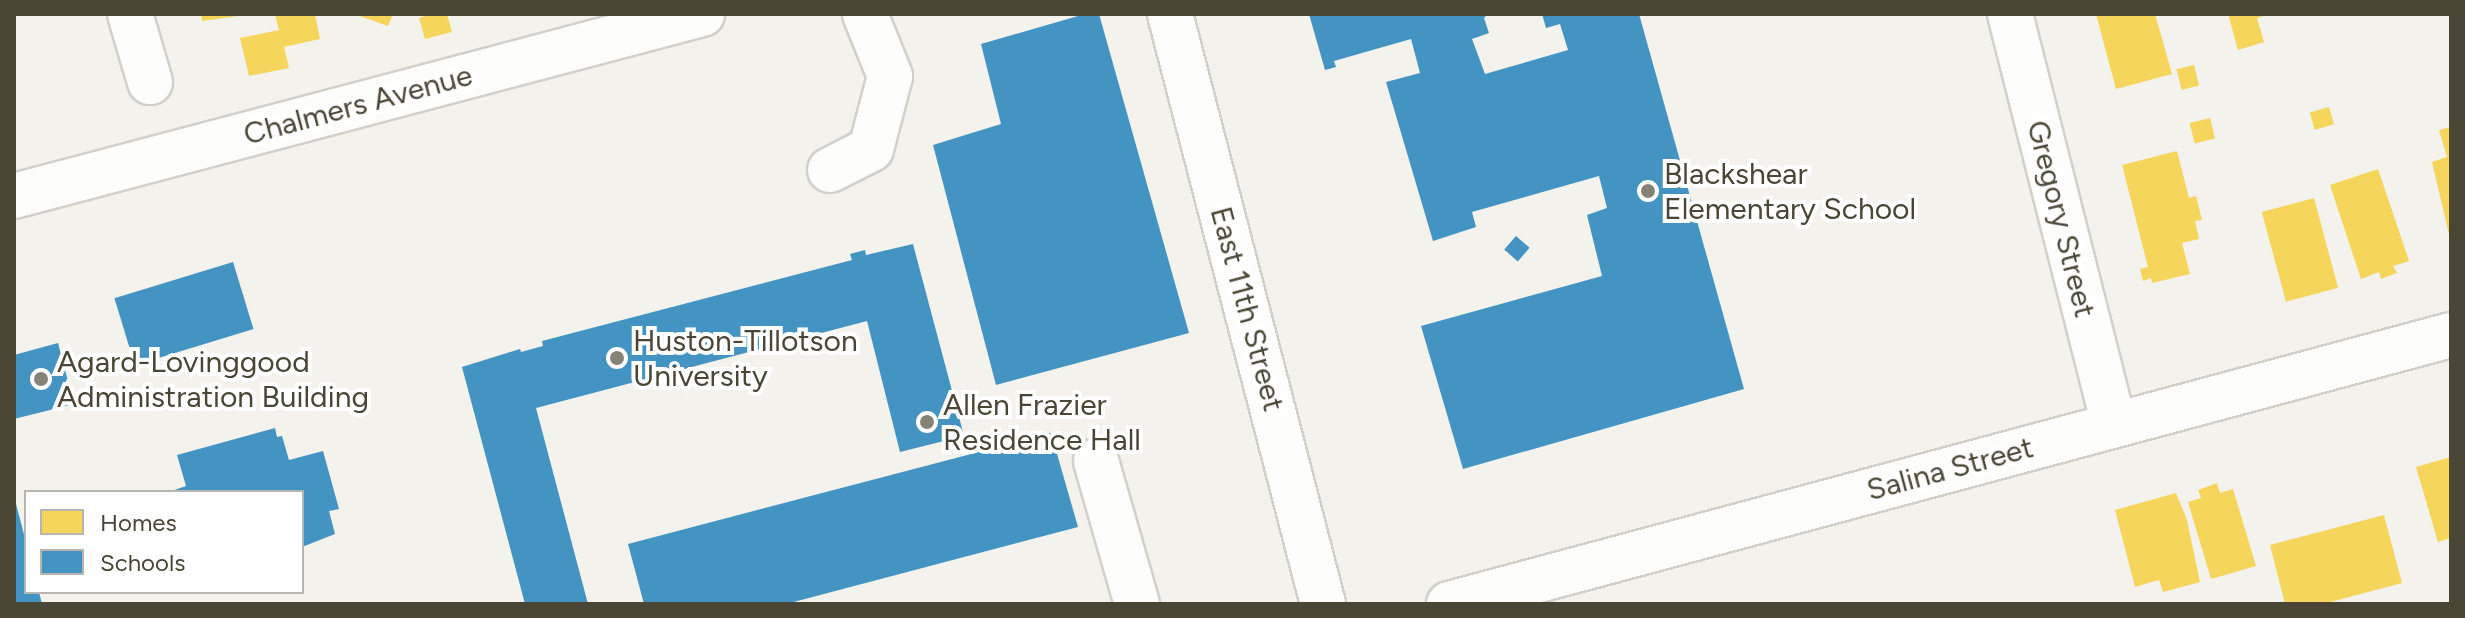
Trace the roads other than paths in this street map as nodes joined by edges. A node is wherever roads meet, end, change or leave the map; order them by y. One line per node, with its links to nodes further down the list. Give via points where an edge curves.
1 (130, 14): 6 (street)
2 (702, 14): 8 (street, Chalmers Avenue)
3 (865, 14): 7 (street, via 890,76 871,149)
4 (1170, 14): 12 (street, East 11th Street)
5 (2010, 14): 10 (street, Gregory Street)
6 (150, 82)
7 (830, 170)
8 (14, 196)
9 (2451, 335): 10 (street, Salina Street)
10 (2114, 425): 14 (street, Salina Street)
11 (1096, 461): 13 (street)
12 (1311, 602)
13 (1137, 604)
14 (1449, 604)

